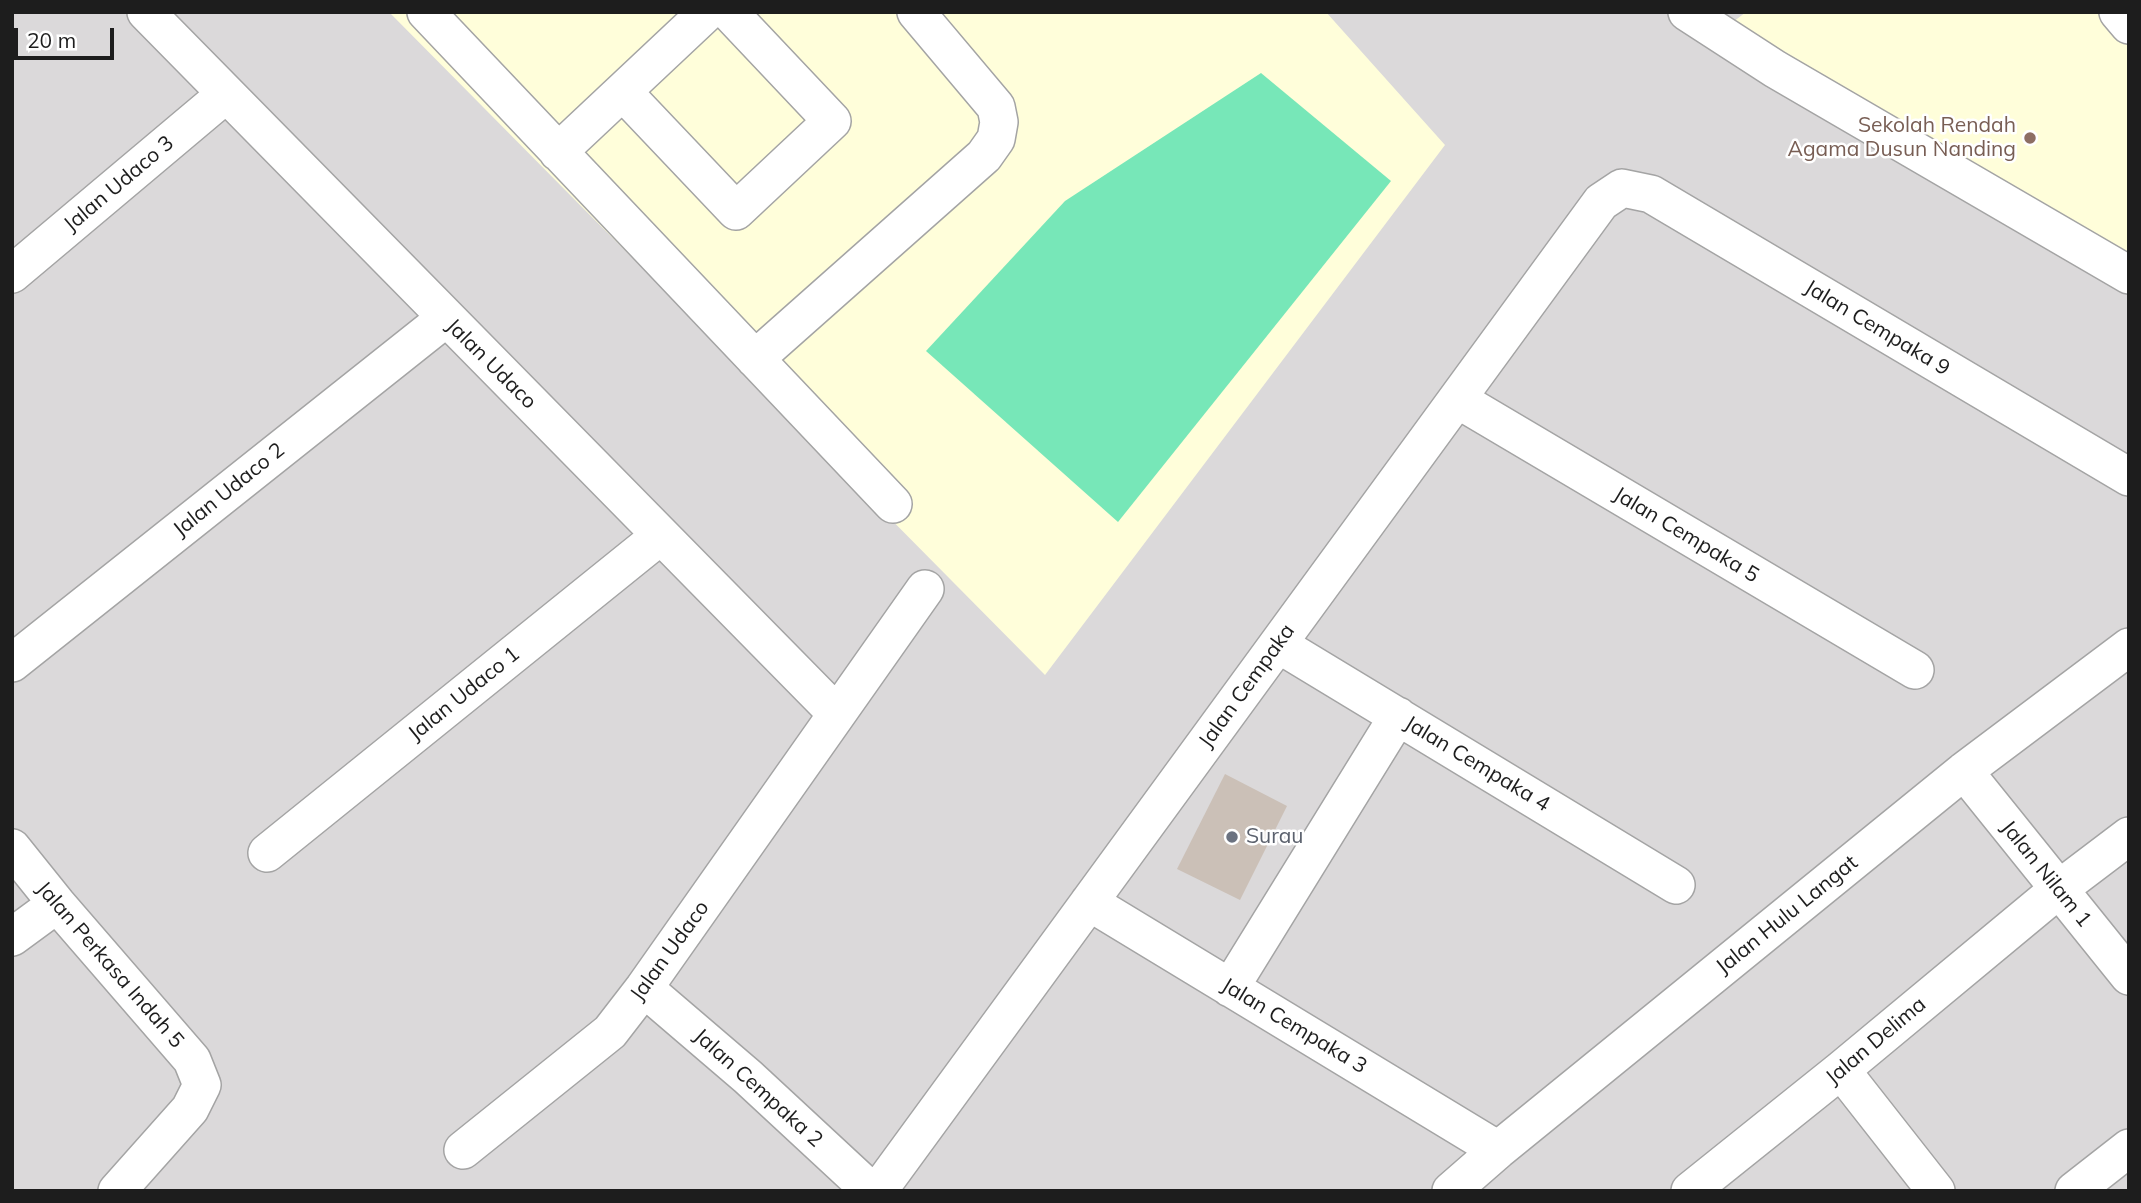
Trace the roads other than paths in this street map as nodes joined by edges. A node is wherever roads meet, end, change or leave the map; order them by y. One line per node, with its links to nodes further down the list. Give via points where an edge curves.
1 (146, 12): 10 (street, Jalan Udaco)
2 (426, 12): 11 (street)
3 (707, 12): 9 (street)
4 (729, 12): 9 (street, via 832,121 736,211)
5 (916, 12): 16 (street, via 996,107 996,139 984,156)
6 (1687, 12): 14 (street, via 1775,69)
7 (2118, 12): 8 (street)
8 (2129, 25)
9 (623, 92): 11 (street)
10 (226, 94): 13 (street, Jalan Udaco 3); 15 (street, Jalan Udaco)
11 (558, 152): 16 (street)
12 (1622, 188): 17 (street, Jalan Cempaka, via 1601,202); 18 (street, Jalan Cempaka 9, via 1651,194)
13 (12, 274)
14 (2129, 275)
15 (446, 318): 20 (street, Jalan Udaco); 24 (street, Jalan Udaco 2)
16 (755, 359): 19 (street)
17 (1457, 399): 22 (street, Jalan Cempaka); 25 (street, Jalan Cempaka 5)
18 (2129, 477)
19 (893, 504)
20 (660, 536): 26 (street, Jalan Udaco); 31 (street, Jalan Udaco 1)
21 (925, 589): 26 (street, Jalan Udaco)
22 (1278, 644): 27 (street, Jalan Cempaka 4); 34 (street, Jalan Cempaka)
23 (2129, 647): 28 (street, Jalan Hulu Langat)
24 (12, 663)
25 (1915, 670)
26 (837, 714): 38 (street, Jalan Udaco)
27 (1398, 716): 32 (street, Jalan Cempaka 4); 39 (street)
28 (1964, 771): 33 (street, Jalan Nilam 1); 43 (street, Jalan Hulu Langat)
29 (2129, 836): 33 (street, Jalan Delima)
30 (12, 848): 35 (street, Jalan Perkasa Indah 5)
31 (267, 853)
32 (1676, 885)
33 (2059, 890): 37 (street, Jalan Nilam 1); 40 (street, Jalan Delima)
34 (1089, 902): 39 (street, Jalan Cempaka 3); 46 (street, Jalan Cempaka)
35 (57, 904): 36 (street); 44 (street, Jalan Perkasa Indah 5, via 192,1060 202,1085 190,1109)
36 (12, 937)
37 (2129, 976)
38 (644, 988): 42 (street, Jalan Udaco, via 610,1032); 45 (street, Jalan Cempaka 2)
39 (1230, 988): 43 (street, Jalan Cempaka 3)
40 (1841, 1070): 48 (street, Jalan Delima); 49 (street)
41 (2129, 1148): 50 (street)
42 (463, 1150)
43 (1498, 1150): 47 (street, Jalan Hulu Langat)
44 (117, 1191)
45 (871, 1191)
46 (878, 1191)
47 (1451, 1191)
48 (1690, 1191)
49 (1936, 1191)
50 (2074, 1191)

